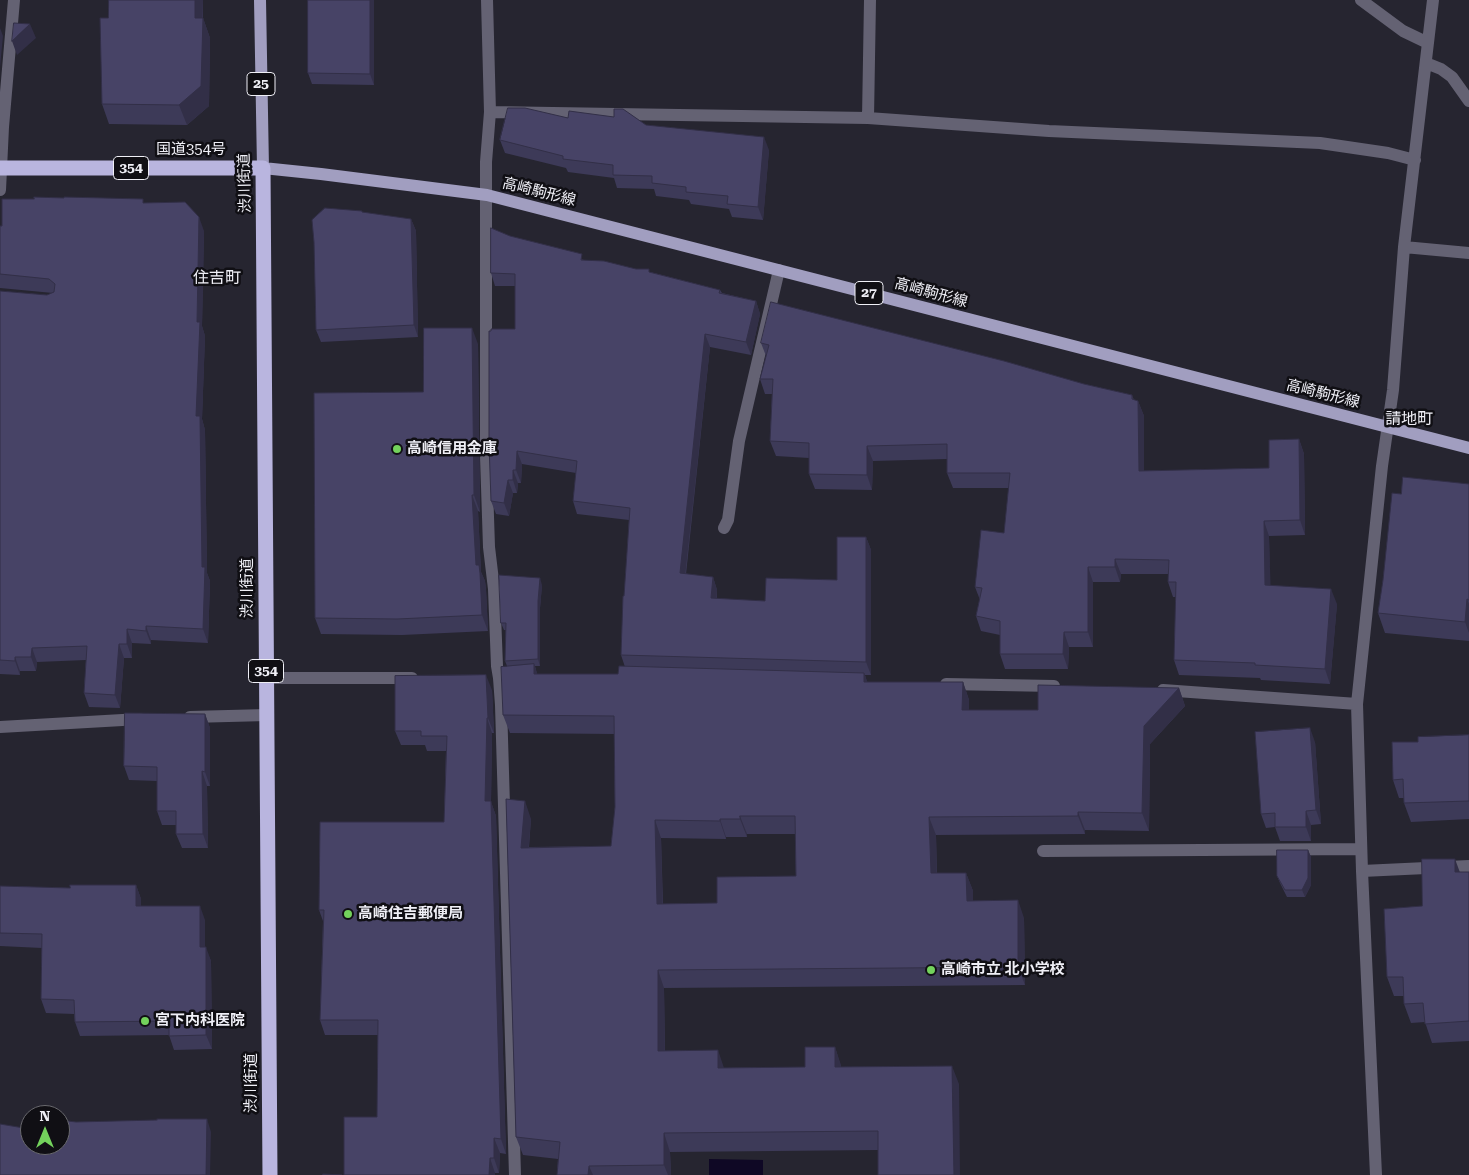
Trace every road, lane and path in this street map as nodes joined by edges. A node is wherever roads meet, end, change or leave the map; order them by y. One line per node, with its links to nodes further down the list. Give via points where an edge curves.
1 (14, 0): 13 (street)
2 (260, 0): 14 (main road, 渋川街道 / 25)
3 (487, 0): 10 (street)
4 (870, 0): 11 (street)
5 (1362, 0): 7 (street, via 1403,31)
6 (1433, 0): 7 (street)
7 (1428, 42): 8 (street)
8 (1426, 63): 9 (street, via 1452,77); 12 (street)
9 (1469, 101)
10 (490, 112): 11 (street); 16 (street)
11 (868, 118): 12 (street, via 1050,131 1320,143)
12 (1415, 160): 17 (street)
13 (1, 168): 14 (highway, 国道354号 / 354); 15 (street)
14 (263, 168): 16 (main road, 高崎駒形線 / 27); 24 (highway, 渋川街道 / 354)
15 (0, 190)
16 (487, 195): 19 (main road, 高崎駒形線 / 27); 26 (street, via 486,456 494,589)
17 (1404, 248): 18 (street); 20 (street)
18 (1469, 253)
19 (779, 270): 20 (main road, 高崎駒形線 / 27); 22 (street, via 739,441 728,520)
20 (1389, 427): 21 (main road, 高崎駒形線 / 27); 30 (street)
21 (1469, 448)
22 (724, 528)
23 (514, 675): 26 (street)
24 (266, 678): 25 (street); 31 (highway, 渋川街道 / 354)
25 (423, 678)
26 (495, 678): 40 (street)
27 (931, 684): 28 (street)
28 (1067, 686)
29 (1155, 689): 30 (street)
30 (1357, 704): 35 (street)
31 (267, 715): 32 (street); 39 (highway, 渋川街道 / 354)
32 (182, 717)
33 (152, 718): 34 (street)
34 (0, 727)
35 (1361, 849): 36 (street); 38 (street)
36 (1043, 851)
37 (1469, 866): 38 (street)
38 (1362, 871): 41 (street)
39 (270, 1175)
40 (515, 1175)
41 (1376, 1175)

